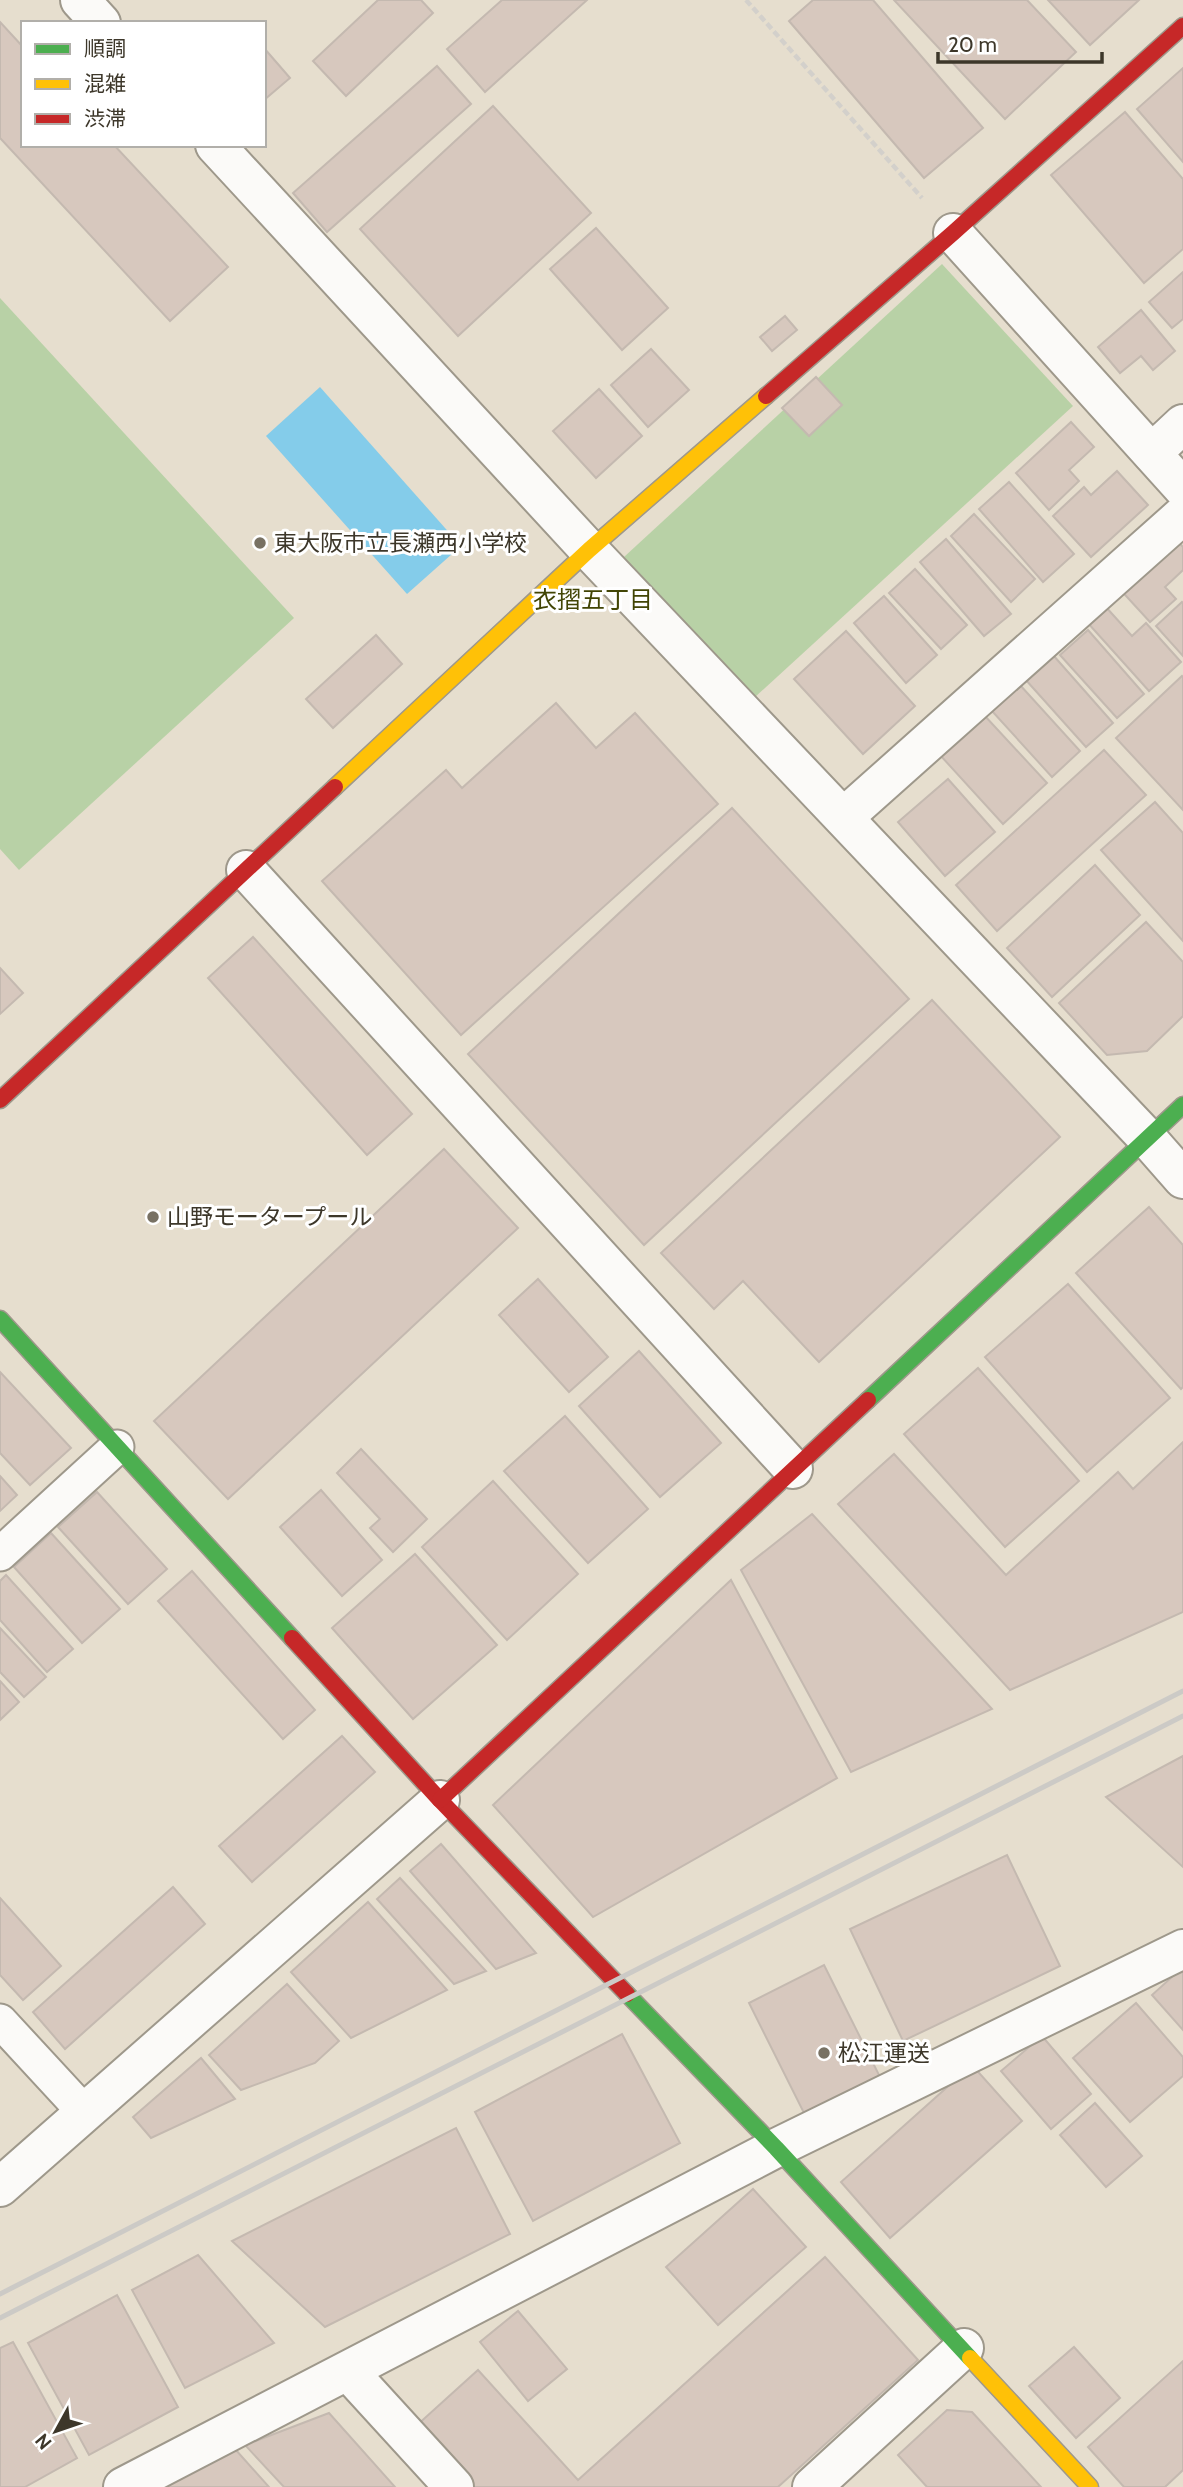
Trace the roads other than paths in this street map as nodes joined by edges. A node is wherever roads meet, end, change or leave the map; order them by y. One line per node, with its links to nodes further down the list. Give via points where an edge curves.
1 (80, 0): 2 (street)
2 (99, 21)
3 (1183, 26): 5 (street)
4 (217, 147): 10 (street)
5 (953, 233): 7 (street); 10 (street)
6 (1183, 424): 7 (street)
7 (1152, 453): 8 (street)
8 (1183, 488)
9 (1183, 514): 11 (street)
10 (589, 550): 11 (street); 12 (street)
11 (844, 817): 15 (street)
12 (246, 870): 13 (street); 19 (street)
13 (0, 1100)
14 (1183, 1105): 15 (street)
15 (1147, 1138): 16 (street); 19 (street)
16 (1183, 1179)
17 (0, 1319): 18 (street)
18 (117, 1447): 20 (lane); 21 (street)
19 (793, 1469): 21 (street)
20 (0, 1554)
21 (440, 1800): 24 (street); 25 (street)
22 (1183, 1949): 25 (street)
23 (0, 2021): 24 (lane)
24 (85, 2113): 26 (street)
25 (776, 2148): 27 (street); 28 (street)
26 (0, 2187)
27 (964, 2348): 31 (street); 32 (street)
28 (348, 2371): 29 (street); 30 (street)
29 (124, 2487)
30 (454, 2487)
31 (812, 2487)
32 (1090, 2487)

